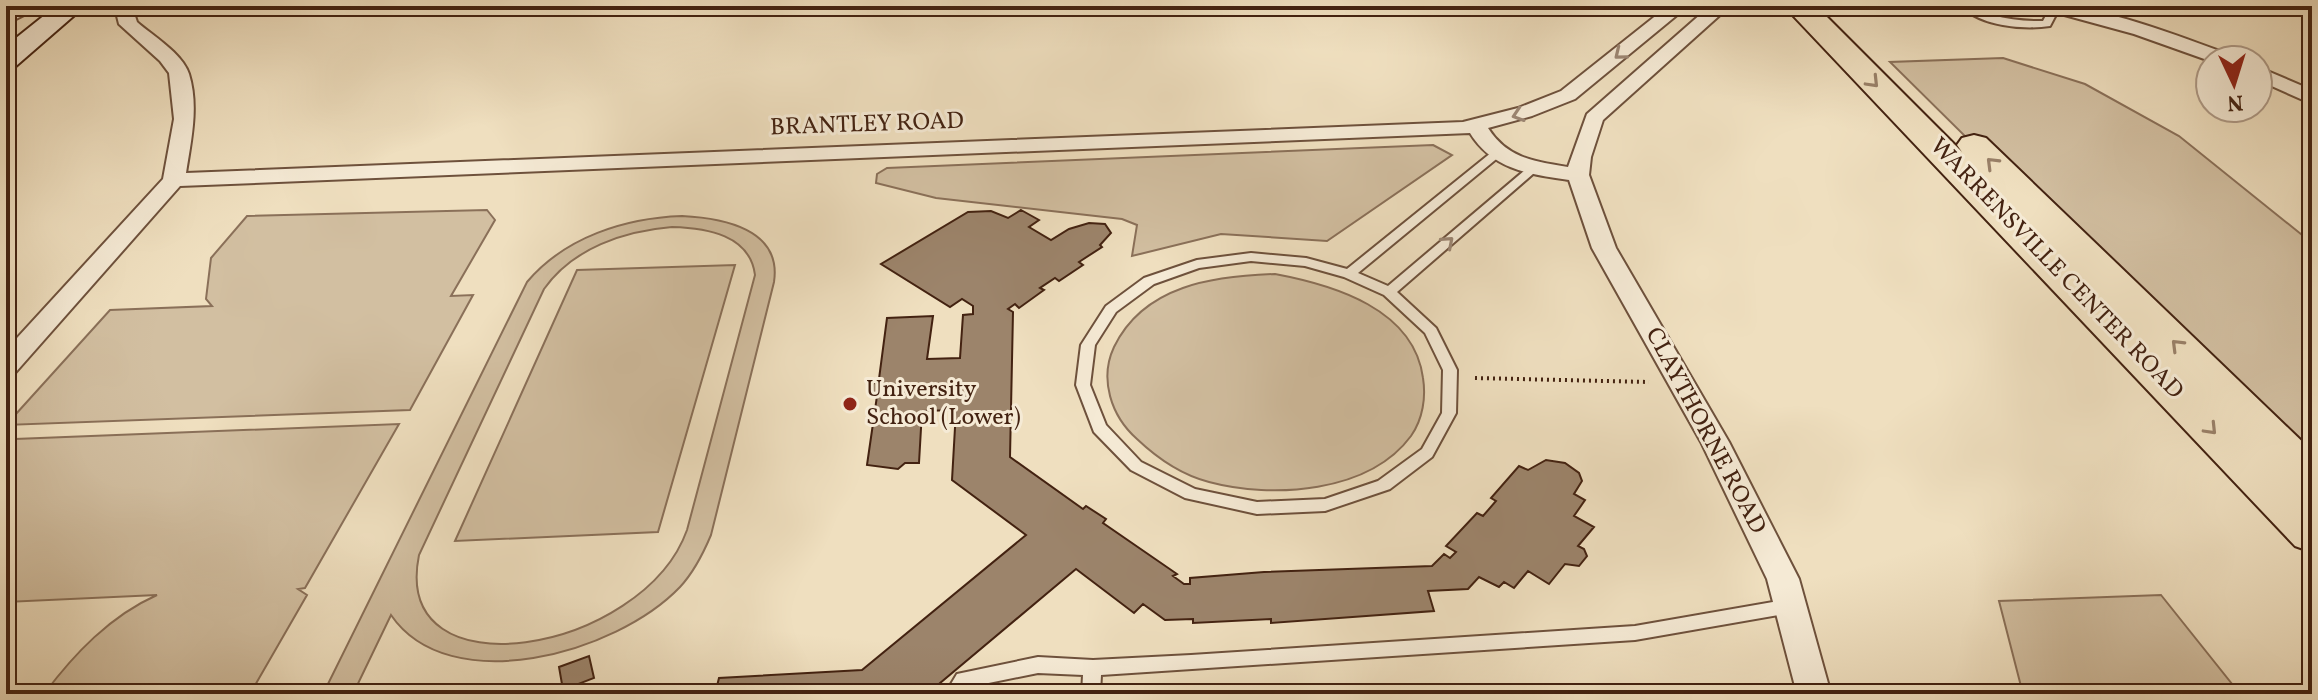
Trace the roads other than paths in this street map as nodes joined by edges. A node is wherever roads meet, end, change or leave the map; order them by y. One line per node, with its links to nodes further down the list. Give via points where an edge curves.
1 (34, 6): 10 (street); 11 (street)
2 (72, 6): 12 (street)
3 (133, 6): 21 (street, via 126,16 128,24 179,73 184,119)
4 (1679, 6): 17 (street, BRANTLEY ROAD, one-way to 17, via 1577,89)
5 (1721, 6): 20 (street, via 1594,118)
6 (1799, 6): 26 (main road, WARRENSVILLE CENTER ROAD, one-way to 26)
7 (1834, 6): 25 (main road, WARRENSVILLE CENTER ROAD, one-way to 7)
8 (1966, 6): 9 (lane, via 1975,14 2035,25 2046,24)
9 (2054, 6): 13 (street)
10 (6, 18)
11 (6, 31): 12 (street, via 32,28)
12 (37, 35): 14 (street)
13 (2194, 48)
14 (6, 60)
15 (2274, 80): 16 (street)
16 (2312, 98)
17 (1476, 126): 18 (street); 21 (street, BRANTLEY ROAD)
18 (1496, 154): 19 (street); 22 (lane)
19 (1535, 167): 20 (street); 23 (lane, one-way to 19)
20 (1578, 175): 27 (street, CLAYTHORNE ROAD, via 1604,248 1715,442 1783,579)
21 (174, 180): 24 (street)
22 (1349, 274): 23 (lane); 23 (lane, via 1306,262 1251,257 1197,264 1149,281 1111,309 1088,345 1083,385 1099,428 1136,466 1177,487 1257,508 1325,505 1384,485 1427,453 1449,413 1450,370 1431,331)
23 (1389, 292)
24 (6, 367)
25 (2312, 479)
26 (2312, 533)
27 (1790, 606): 28 (lane, via 1635,633); 31 (street, CLAYTHORNE ROAD)
28 (1093, 668): 29 (lane, via 1038,665 963,680); 30 (lane)
29 (954, 694)
30 (1091, 694)
31 (1814, 694)

